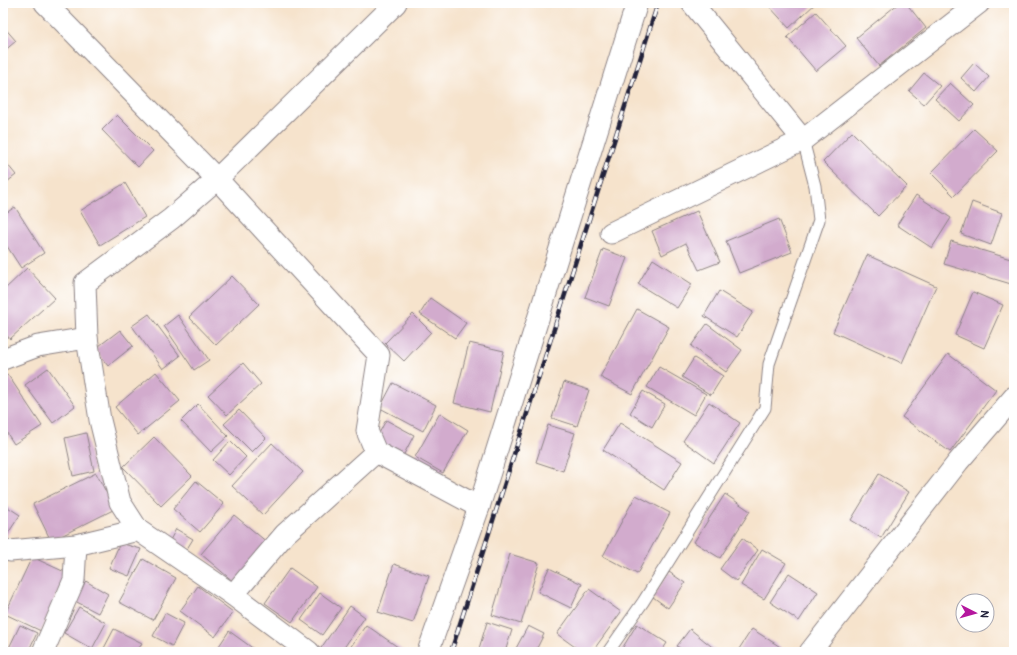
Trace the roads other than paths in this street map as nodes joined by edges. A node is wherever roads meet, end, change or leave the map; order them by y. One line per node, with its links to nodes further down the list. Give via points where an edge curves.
1 (46, 3): 7 (street)
2 (396, 3): 7 (street)
3 (637, 3): 13 (street)
4 (692, 3): 6 (street)
5 (979, 3): 6 (street)
6 (803, 140): 8 (street); 21 (lane, via 816,186 819,220 769,364 766,408 643,602)
7 (217, 179): 9 (street, via 171,220 85,283); 12 (street, via 379,355 367,431)
8 (611, 233)
9 (87, 338): 10 (street, via 38,346); 14 (street, via 100,420 120,502)
10 (3, 359)
11 (1014, 397): 22 (street, via 958,462)
12 (376, 452): 13 (street); 17 (street, via 285,534)
13 (479, 507): 20 (street)
14 (138, 530): 15 (street); 17 (street)
15 (76, 545): 16 (street, via 10,551); 18 (street, via 74,580)
16 (3, 549)
17 (233, 595): 19 (street)
18 (43, 652)
19 (309, 652)
20 (428, 652)
21 (608, 652)
22 (810, 652)

